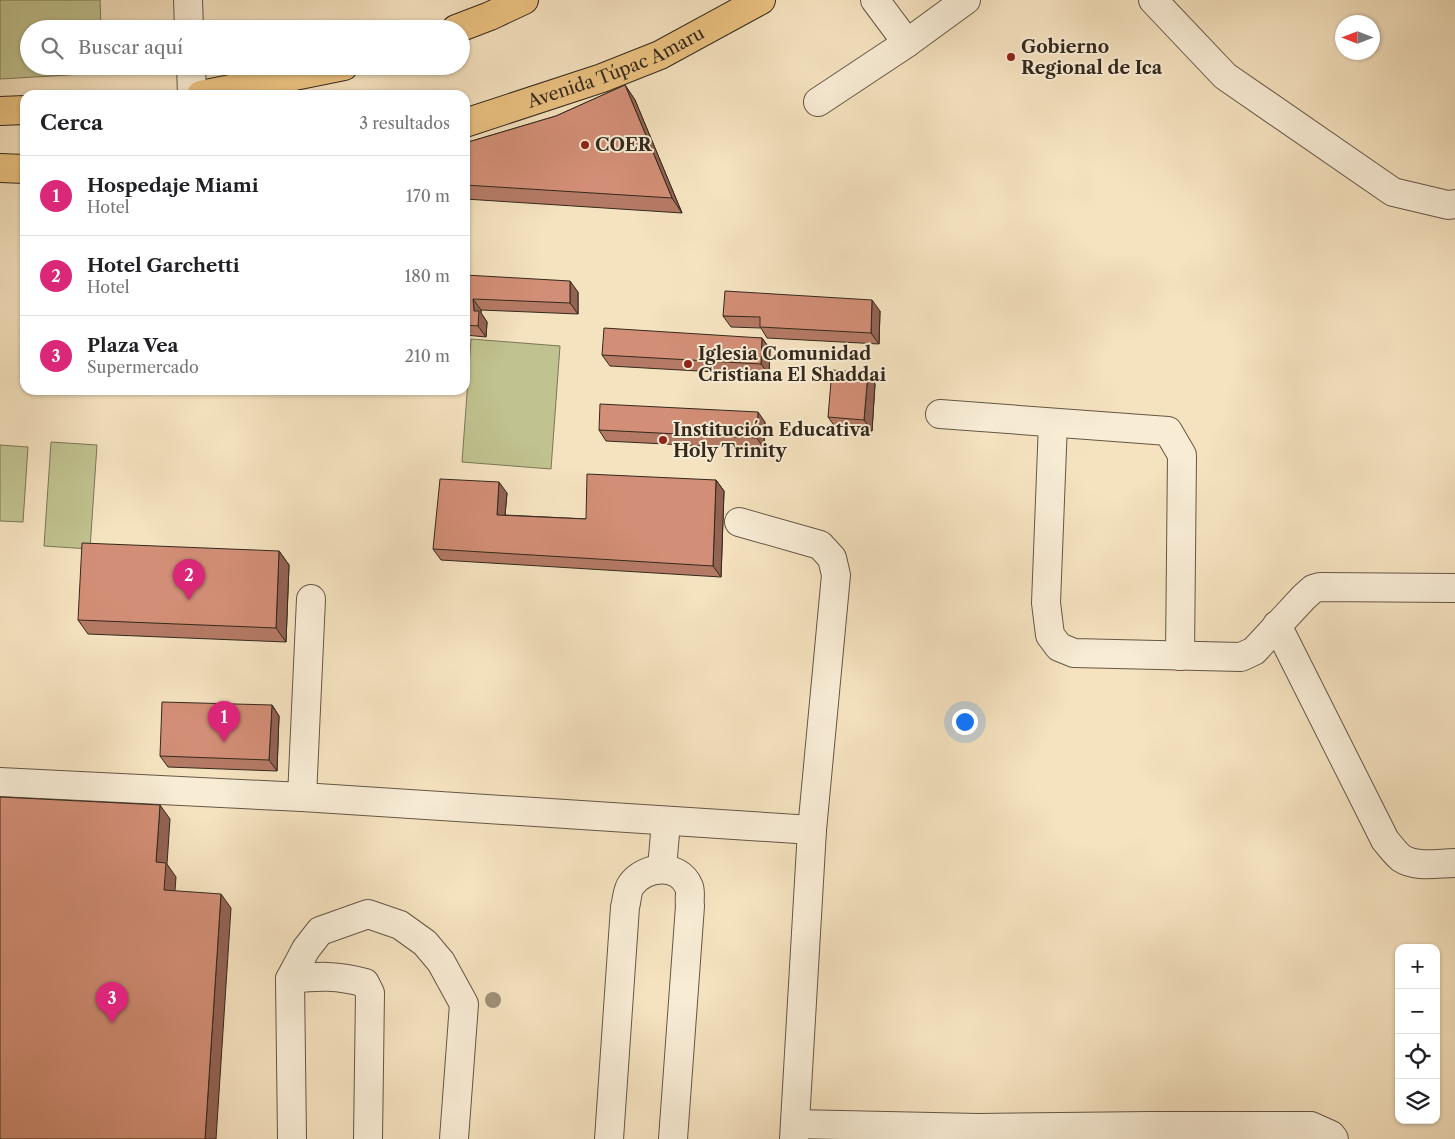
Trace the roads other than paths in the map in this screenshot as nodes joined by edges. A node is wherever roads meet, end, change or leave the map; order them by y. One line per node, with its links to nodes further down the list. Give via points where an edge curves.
1 (188, 0): 7 (street)
2 (524, 0): 8 (main road)
3 (761, 0): 17 (main road, Avenida Túpac Amaru, via 660,55 602,78)
4 (875, 0): 9 (street)
5 (966, 0): 9 (street)
6 (1153, 0): 20 (street, via 1225,76 1393,192)
7 (189, 20)
8 (470, 24)
9 (906, 43): 14 (street)
10 (191, 75): 12 (street)
11 (300, 75): 13 (main road)
12 (192, 90)
13 (226, 90)
14 (818, 102)
15 (20, 110): 16 (main road)
16 (0, 111)
17 (470, 121)
18 (0, 168): 19 (main road)
19 (20, 169)
20 (1455, 204)
21 (940, 414): 22 (street)
22 (1053, 423): 27 (street, via 1168,431 1182,455); 27 (street, via 1046,602 1050,635 1059,647 1074,654)
23 (739, 522): 31 (street, via 820,545 832,558 836,575)
24 (1455, 588): 26 (street, via 1320,587 1304,596)
25 (311, 599): 29 (street)
26 (1277, 625): 27 (street, via 1254,651 1242,657); 32 (street, via 1385,840 1400,857 1410,862)
27 (1180, 656)
28 (0, 782): 29 (street)
29 (302, 797): 30 (street)
30 (666, 822): 31 (street); 33 (street)
31 (812, 830): 35 (street)
32 (1455, 863)
33 (662, 868): 41 (street, via 642,874 629,886); 42 (street, via 680,875 689,887 690,906)
34 (290, 979): 38 (street); 39 (street, via 320,975 344,977 365,983 368,988 371,1001); 40 (street, via 320,931 368,914 400,925 425,943 441,962 464,1004)
35 (794, 1131): 37 (street)
36 (1150, 1132): 37 (street); 43 (street, via 1311,1126)
37 (978, 1134)
38 (292, 1139)
39 (368, 1139)
40 (454, 1139)
41 (609, 1139)
42 (673, 1139)
43 (1334, 1139)

